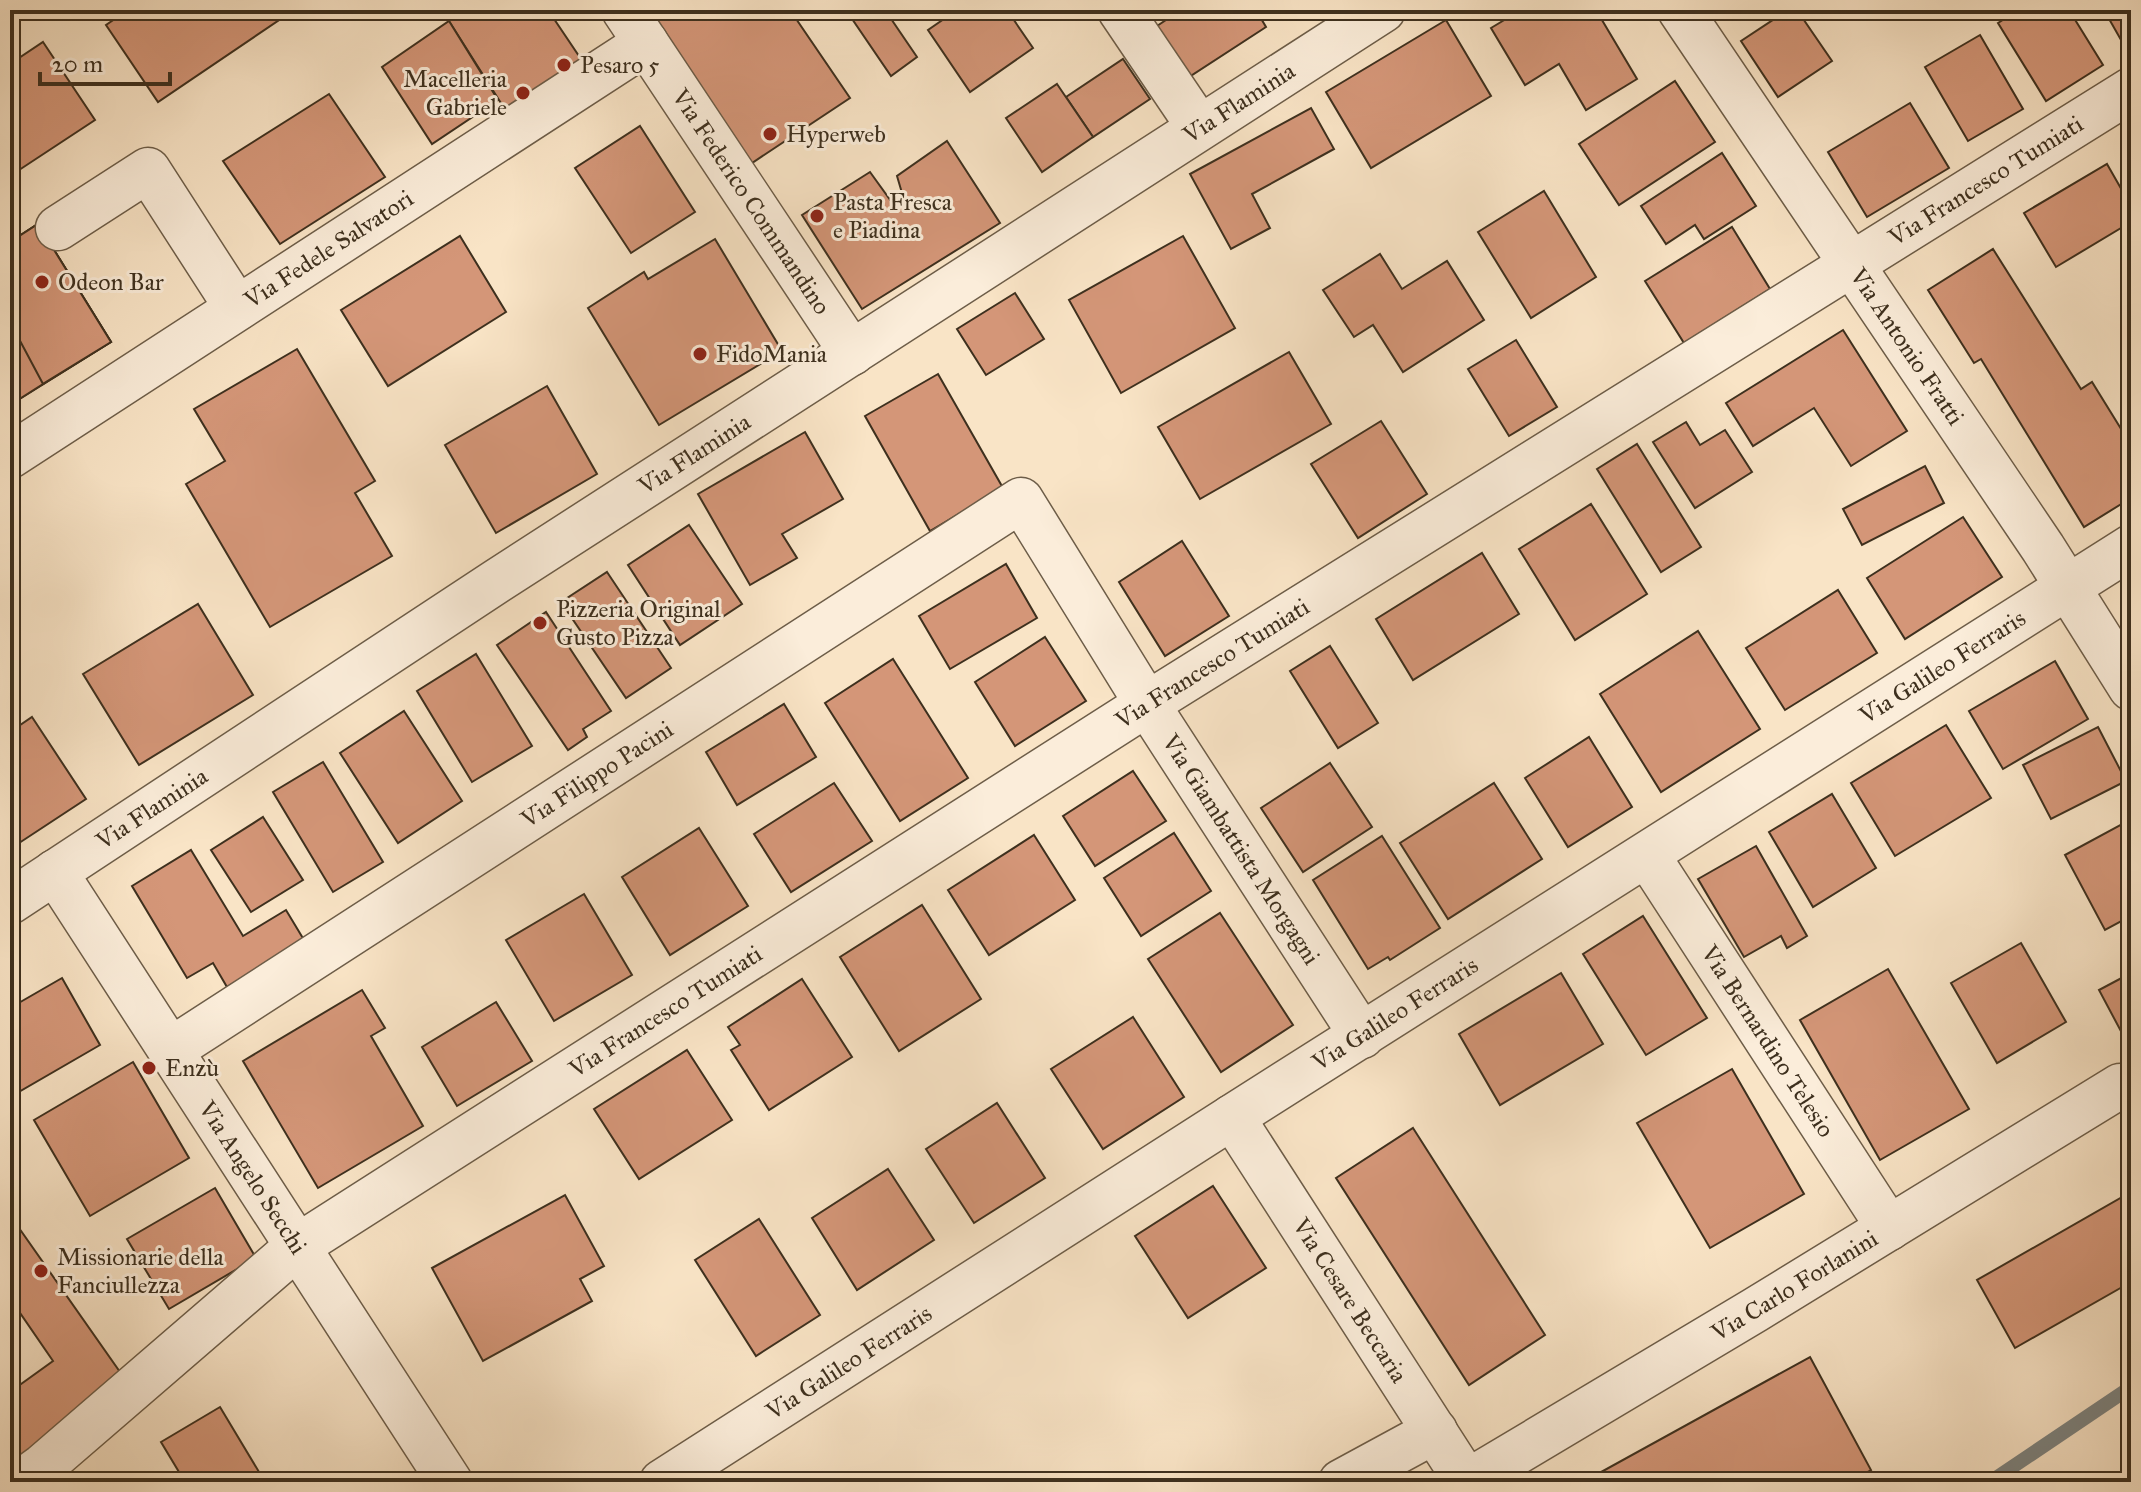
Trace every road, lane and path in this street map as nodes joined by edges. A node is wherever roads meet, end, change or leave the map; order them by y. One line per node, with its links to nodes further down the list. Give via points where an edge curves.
1 (1120, 10): 6 (street)
2 (1383, 10): 6 (street, Via Flaminia)
3 (1680, 10): 8 (street, Via Antonio Fratti)
4 (635, 27): 9 (street, Via Fedele Salvatori); 10 (street, Via Federico Commandino)
5 (2131, 90): 8 (street, Via Francesco Tumiati)
6 (1199, 127): 10 (street, Via Flaminia)
7 (58, 228): 9 (street, via 148,170)
8 (1851, 264): 14 (street, Via Antonio Fratti); 16 (street, Via Francesco Tumiati)
9 (237, 308): 11 (street, Via Fedele Salvatori)
10 (852, 353): 18 (street, Via Flaminia)
11 (10, 456)
12 (1021, 500): 16 (street, Via Giambattista Morgagni); 21 (street, Via Filippo Pacini)
13 (2131, 547): 14 (street, Via Galileo Ferraris)
14 (2068, 586): 15 (street, Via Antonio Fratti); 17 (street, Via Galileo Ferraris)
15 (2131, 688)
16 (1147, 704): 20 (street, Via Giambattista Morgagni); 25 (street, Via Francesco Tumiati)
17 (1647, 855): 20 (street, Via Galileo Ferraris); 24 (street, Via Bernardino Telesio)
18 (55, 872): 19 (street, Via Flaminia); 21 (street, Via Angelo Secchi)
19 (10, 902)
20 (1362, 1036): 23 (street, Via Galileo Ferraris)
21 (172, 1049): 25 (street, Via Angelo Secchi)
22 (2120, 1086): 24 (street, Via Carlo Forlanini)
23 (1232, 1117): 26 (street, Via Cesare Beccaria); 29 (street, Via Galileo Ferraris)
24 (1889, 1228): 31 (street, Via Carlo Forlanini)
25 (298, 1246): 27 (street, Via Francesco Tumiati); 28 (street, Via Angelo Secchi)
26 (1435, 1431): 30 (street); 31 (street, Via Cesare Beccaria)
27 (39, 1477)
28 (450, 1482)
29 (662, 1482)
30 (1341, 1482)
31 (1467, 1482)

